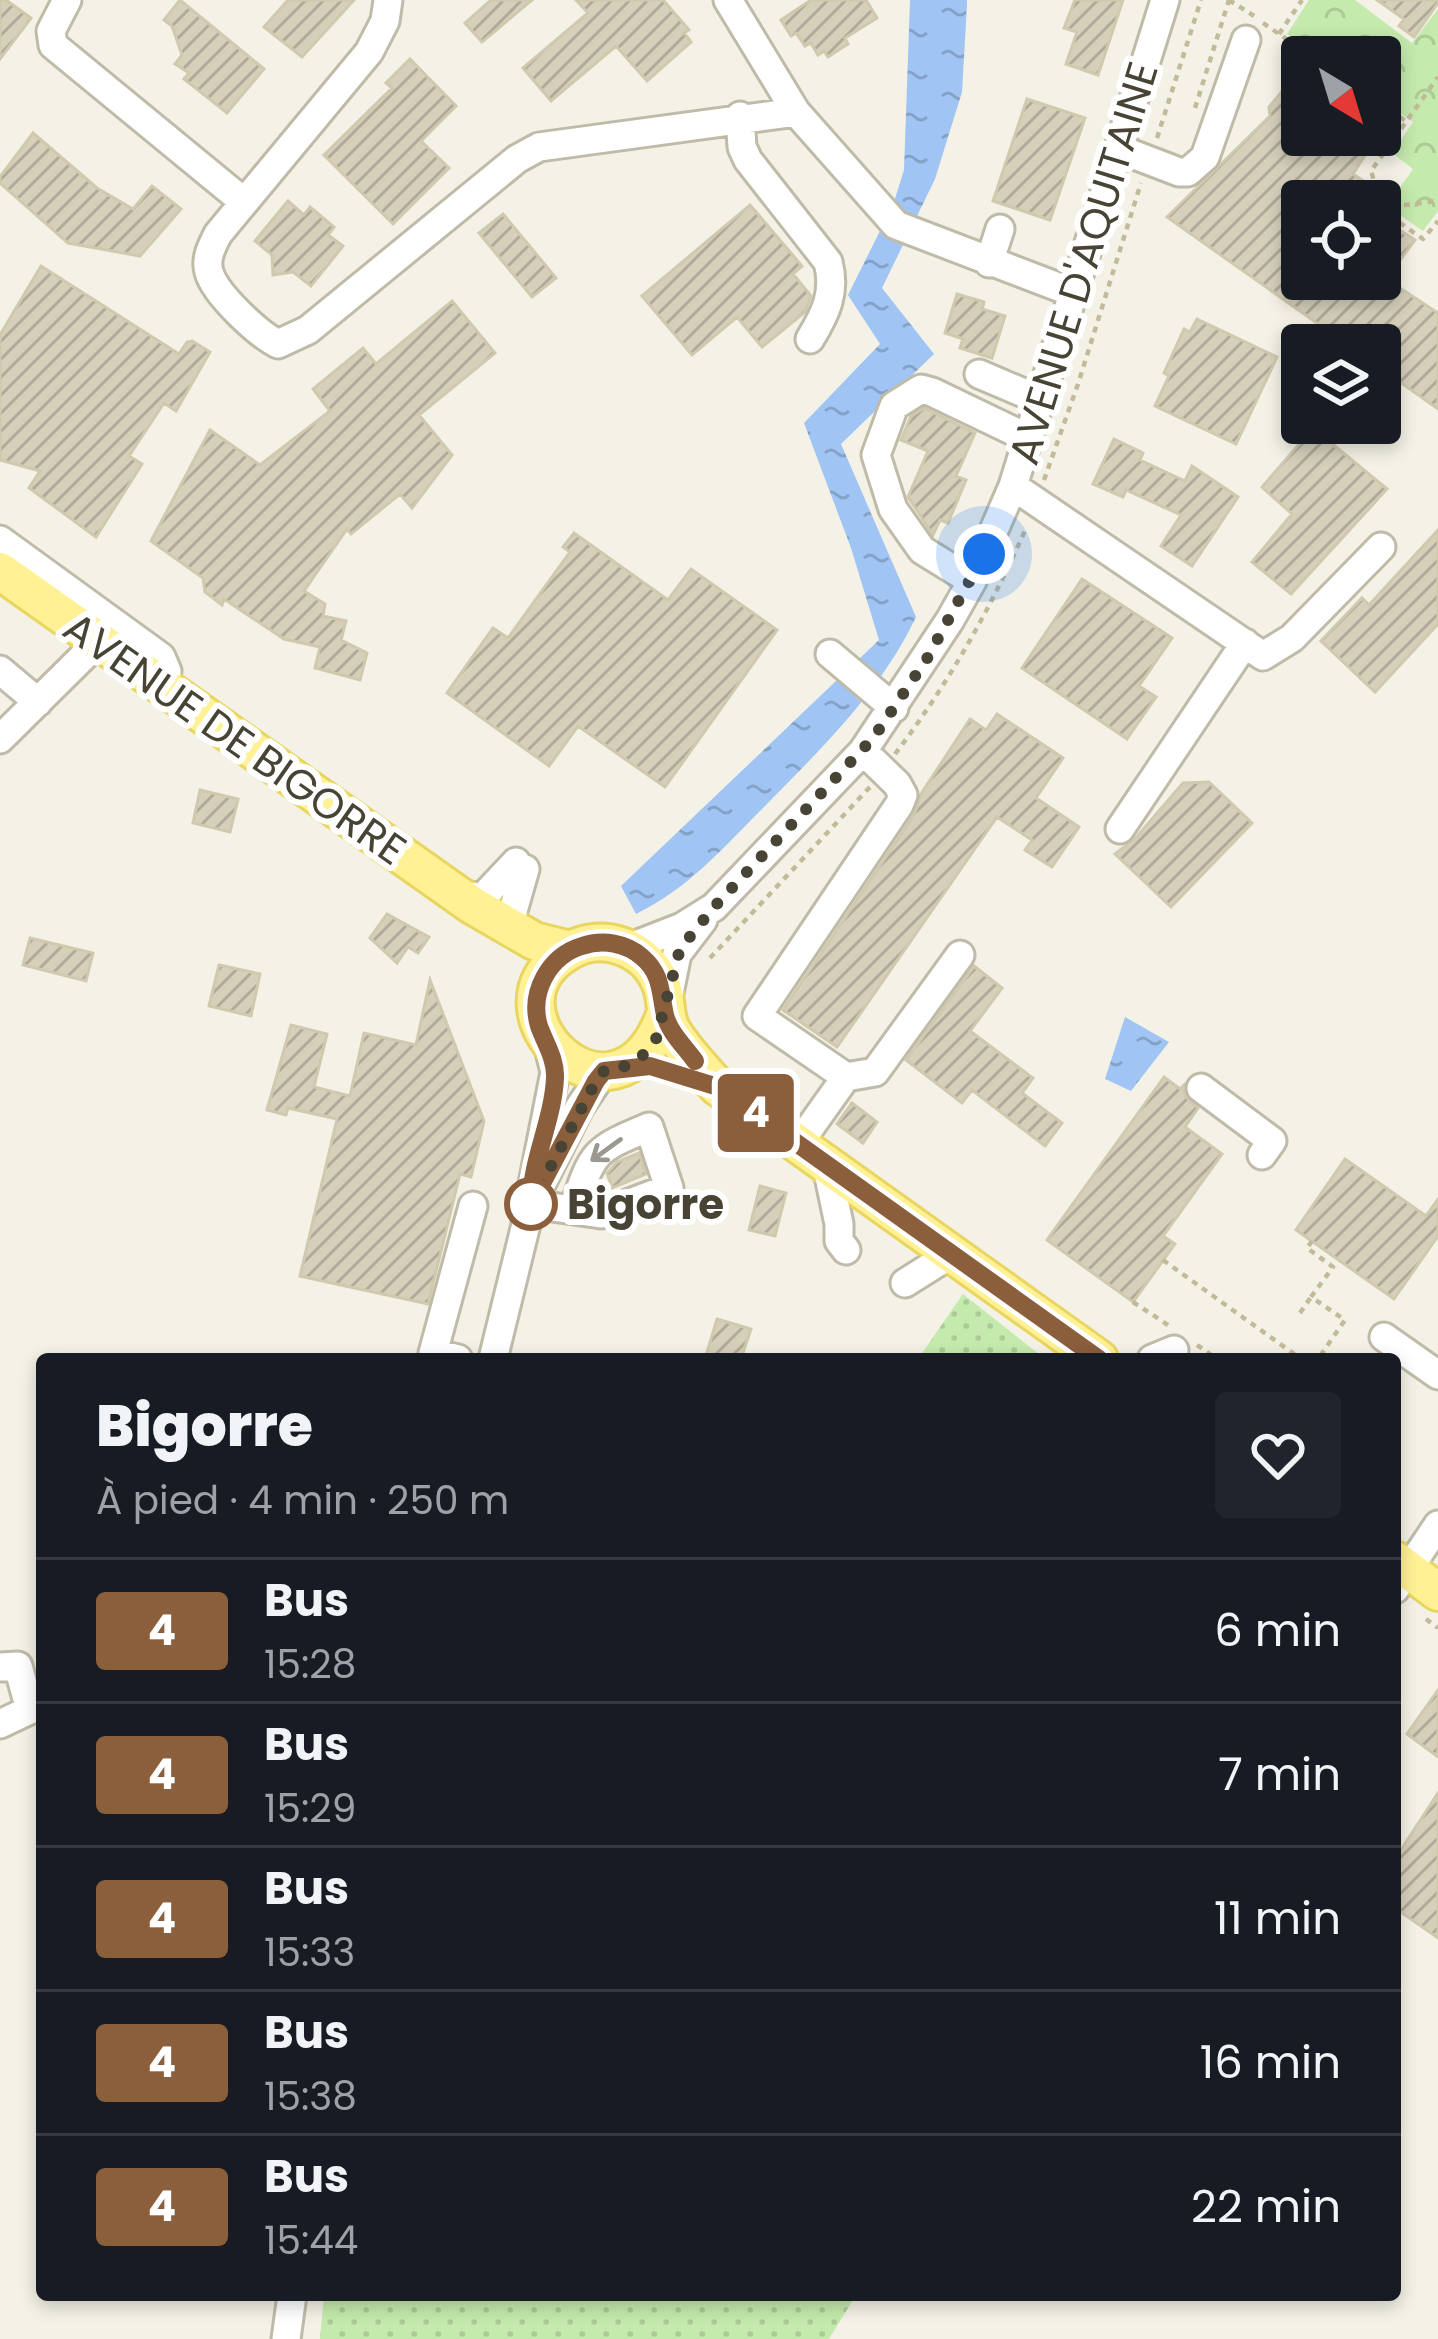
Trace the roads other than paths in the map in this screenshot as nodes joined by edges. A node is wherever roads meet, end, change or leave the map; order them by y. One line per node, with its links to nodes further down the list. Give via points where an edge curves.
1 (67, 0): 9 (street, via 51,31 53,45)
2 (388, 0): 9 (street, via 369,52)
3 (728, 0): 6 (street)
4 (1165, 0): 8 (street, AVENUE D'AQUITAINE)
5 (1246, 40): 8 (street, via 1205,157 1188,172)
6 (796, 112): 7 (street); 11 (street, via 896,225)
7 (740, 116): 9 (street, via 538,147 284,345 263,336 211,279 209,252); 13 (street, via 748,160 828,262 827,311)
8 (1119, 149): 12 (street, AVENUE D'AQUITAINE)
9 (244, 202)
10 (1000, 229): 11 (street)
11 (989, 263): 12 (street)
12 (1074, 293): 15 (street, AVENUE D'AQUITAINE)
13 (811, 339)
14 (980, 374): 15 (street)
15 (1040, 400): 16 (street, AVENUE D'AQUITAINE)
16 (1028, 438): 17 (street, AVENUE D'AQUITAINE); 21 (street, via 921,389 894,406 876,455 893,509 922,550)
17 (1028, 486): 21 (street, AVENUE D'AQUITAINE); 23 (street)
18 (0, 540): 26 (street, via 161,657)
19 (1381, 547): 23 (street, via 1292,638)
20 (0, 571): 22 (main road, AVENUE DE BIGORRE)
21 (972, 581): 28 (street, AVENUE D'AQUITAINE)
22 (98, 642): 26 (main road, AVENUE DE BIGORRE); 27 (street)
23 (1254, 650): 31 (street)
24 (830, 655): 28 (street)
25 (0, 670): 27 (street)
26 (161, 688): 32 (main road, AVENUE DE BIGORRE)
27 (38, 702): 29 (street)
28 (895, 708): 30 (street, AVENUE D'AQUITAINE)
29 (0, 739)
30 (862, 751): 33 (street, AVENUE D'AQUITAINE); 42 (street, via 903,795 757,1016)
31 (1120, 829)
32 (463, 899): 34 (main road, AVENUE DE BIGORRE); 34 (street, via 482,898 520,866); 38 (main road, AVENUE DE BIGORRE, via 531,973)
33 (714, 907): 35 (street, AVENUE D'AQUITAINE); 39 (street, via 677,954)
34 (509, 926): 36 (main road, AVENUE DE BIGORRE)
35 (628, 948): 36 (main road, via 609,942); 39 (main road, via 660,980)
36 (570, 950): 38 (main road)
37 (960, 955): 42 (street, via 874,1072)
38 (538, 992): 40 (main road)
39 (665, 1012): 41 (main road, via 643,1055); 43 (main road)
40 (548, 1044): 41 (main road, via 583,1069); 47 (street, via 555,1072)
41 (615, 1069): 43 (main road, via 650,1066); 47 (street, one-way to 41, via 579,1108)
42 (846, 1077): 45 (street)
43 (718, 1087): 45 (main road)
44 (1201, 1088): 46 (street, via 1272,1141)
45 (813, 1153): 50 (street); 51 (main road)
46 (1262, 1155)
47 (531, 1204): 49 (street); 55 (street)
48 (472, 1206): 54 (street)
49 (574, 1208)
50 (846, 1250)
51 (951, 1254): 52 (street); 56 (main road)
52 (905, 1282)
53 (1384, 1336): 57 (street)
54 (433, 1353)
55 (495, 1353)
56 (1091, 1353)
57 (1438, 1375)
58 (1438, 1525): 59 (street)
59 (1403, 1580): 60 (main road); 61 (main road)
60 (1438, 1606)
61 (1438, 1618)
62 (1, 1666): 63 (street, via 18,1666)
63 (36, 1707): 64 (street)
64 (0, 1724)
65 (291, 2301): 66 (street)
66 (286, 2339)

